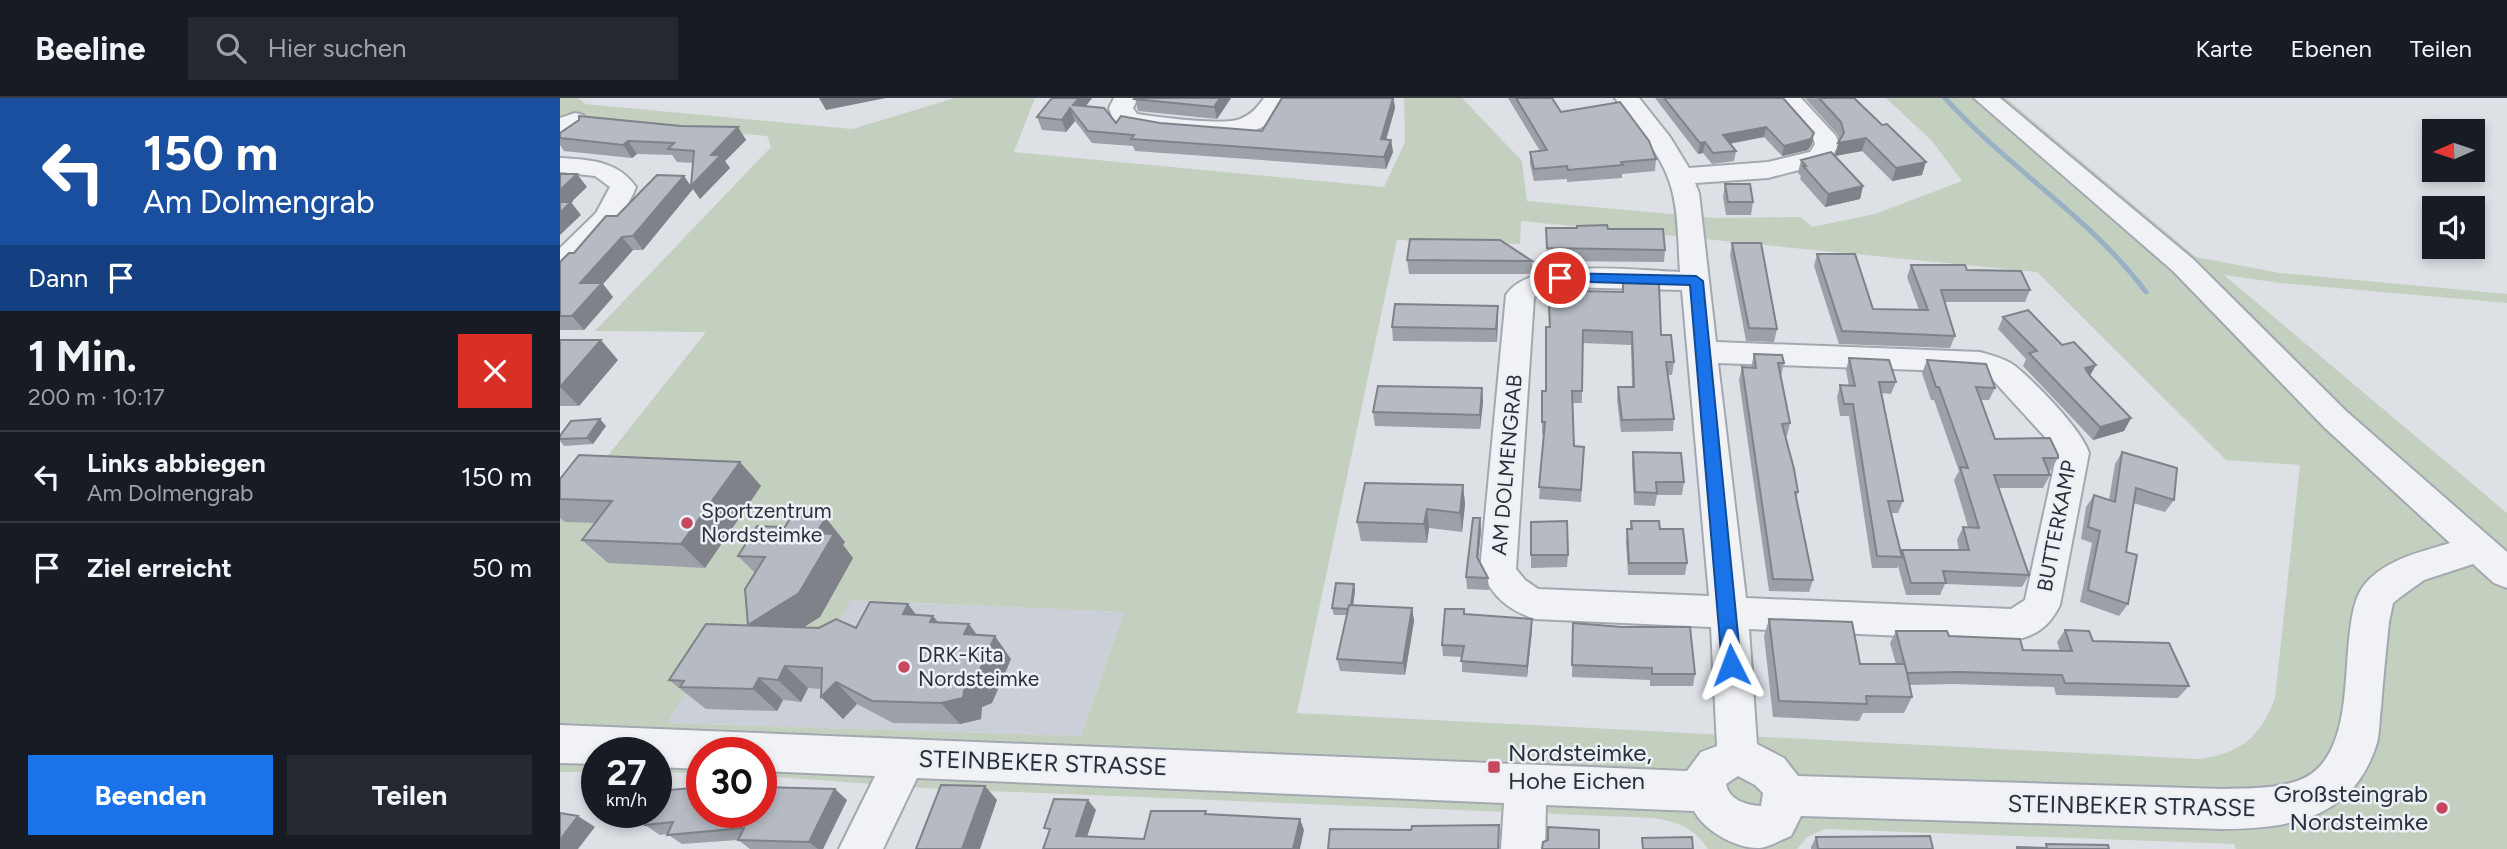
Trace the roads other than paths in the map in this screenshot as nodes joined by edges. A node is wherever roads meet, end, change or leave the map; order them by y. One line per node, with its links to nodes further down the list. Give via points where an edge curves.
1 (1126, 98): 2 (street, via 1121,108 1129,119 1232,129 1263,117)
2 (1276, 98)
3 (1626, 98): 7 (street, via 1665,147)
4 (1788, 98): 7 (street, via 1824,136 1825,152 1820,158 1768,170)
5 (1986, 98): 11 (street, via 2183,265 2344,428)
6 (560, 165): 8 (street, via 607,172 624,187 612,210)
7 (1681, 176): 9 (street)
8 (560, 263)
9 (1696, 281): 10 (street); 12 (street, AM DOLMENGRAB, via 1542,279 1520,295 1498,570 1507,588 1535,604)
10 (1702, 352): 12 (street); 12 (street, BUTTERKAMP, via 1980,362 2003,372 2070,443 2073,453 2042,605 2024,623)
11 (2493, 561): 18 (street, STEINBEKER STRASSE, via 2411,570 2377,596 2355,751 2339,778 2306,800 2271,808 2222,809)
12 (1729, 614): 15 (street)
13 (560, 744): 14 (street, STEINBEKER STRASSE)
14 (906, 757): 16 (street, STEINBEKER STRASSE); 20 (street)
15 (1738, 757): 17 (street, via 1713,767); 18 (street, via 1769,768)
16 (1526, 785): 17 (street, STEINBEKER STRASSE); 21 (street)
17 (1704, 792): 19 (street, via 1718,820)
18 (1784, 796): 19 (street, via 1775,822)
19 (1750, 841)
20 (861, 849)
21 (1523, 849)

